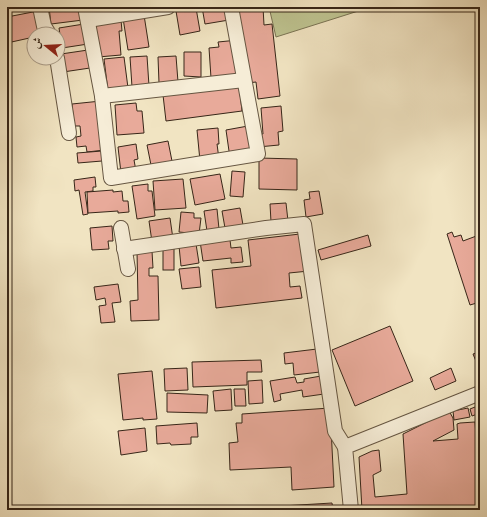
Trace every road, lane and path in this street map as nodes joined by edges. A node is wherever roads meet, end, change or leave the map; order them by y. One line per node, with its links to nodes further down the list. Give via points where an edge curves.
1 (40, 7): 5 (street)
2 (168, 7): 4 (street)
3 (231, 7): 7 (street)
4 (86, 14): 8 (street)
5 (44, 26)
6 (58, 66): 9 (street)
7 (244, 80): 8 (street); 8 (street, via 258,154 111,178)
8 (102, 96)
9 (69, 133)
10 (122, 228): 11 (street)
11 (124, 249): 12 (street); 14 (street, via 304,224 335,432)
12 (128, 269)
13 (480, 393): 14 (street)
14 (345, 448): 15 (street)
15 (350, 510)

